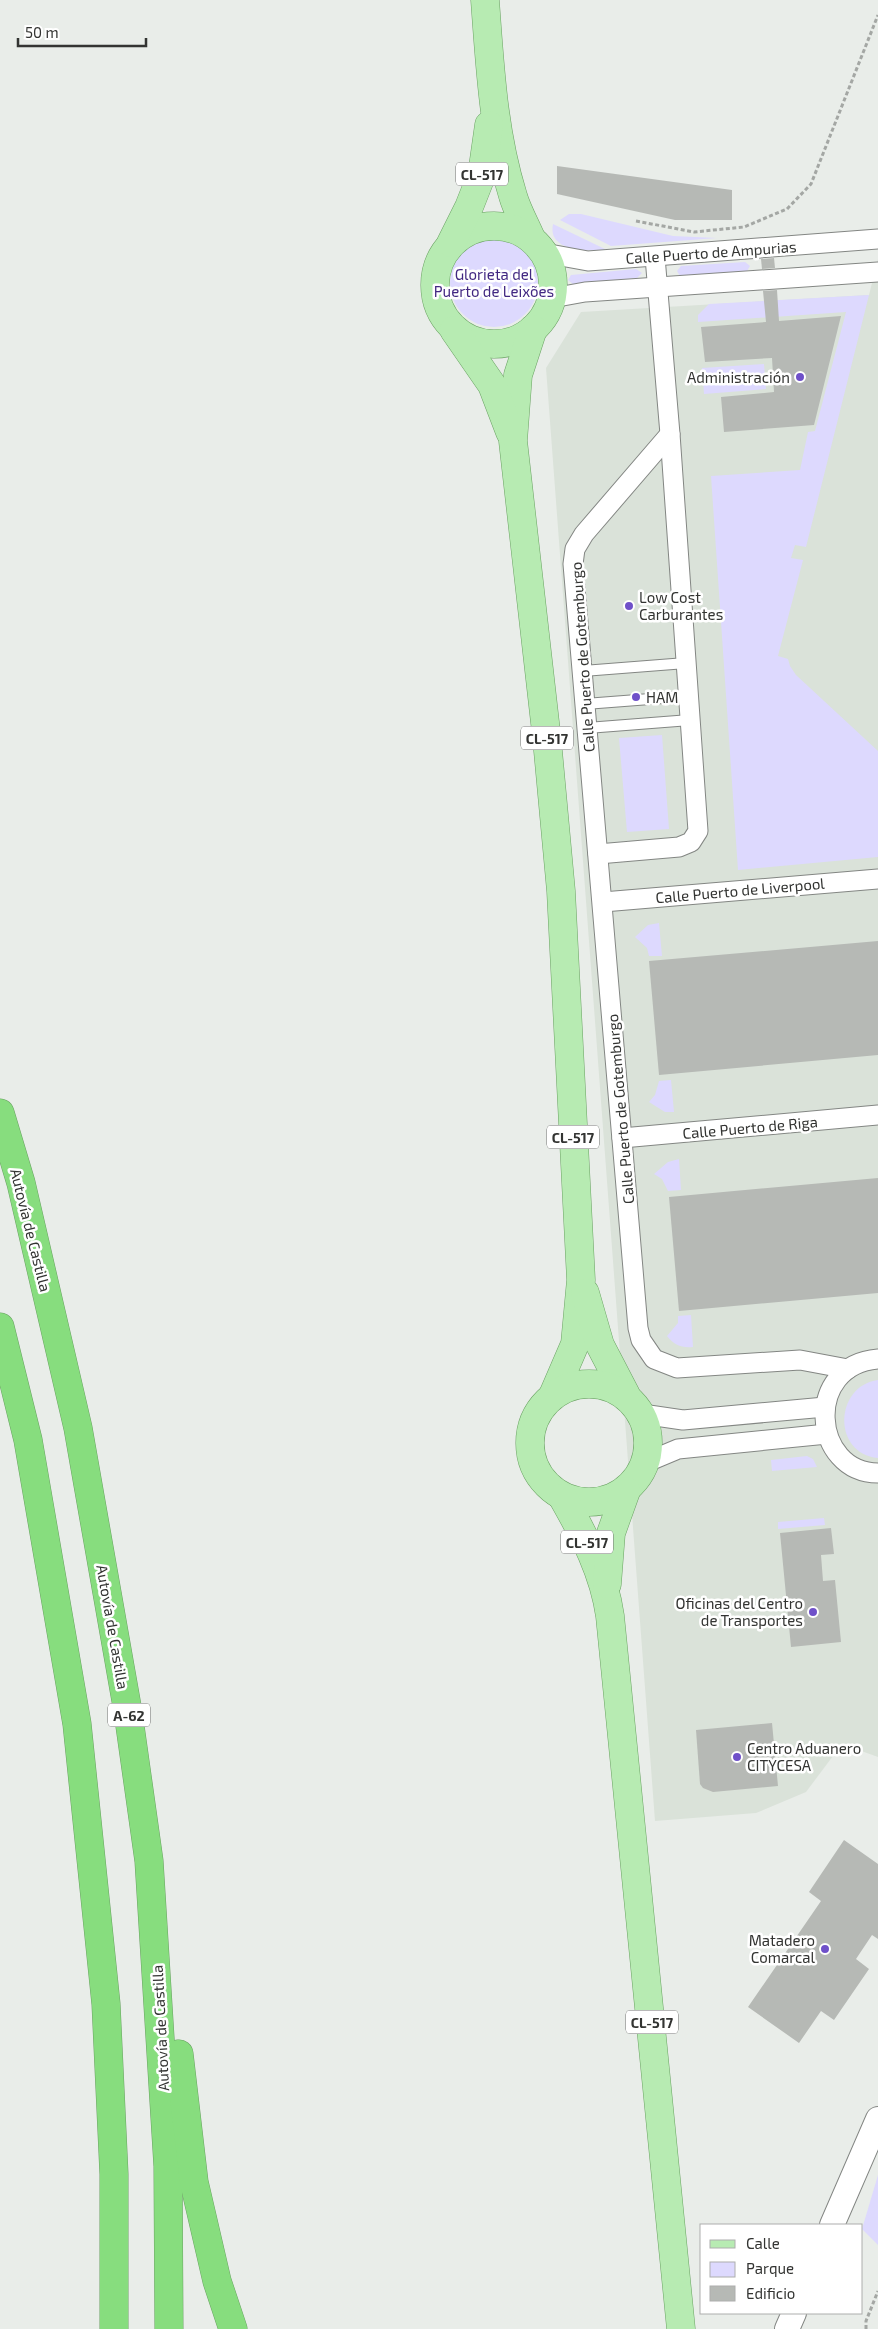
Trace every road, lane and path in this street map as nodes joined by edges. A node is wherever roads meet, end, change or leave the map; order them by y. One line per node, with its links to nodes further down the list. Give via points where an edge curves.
1 (485, 0): 3 (main road, CL-517)
2 (878, 15): 4 (path, via 811,184 787,209 744,226 694,232)
3 (493, 99): 6 (main road, CL-517, via 482,174); 7 (main road, CL-517, via 513,198)
4 (636, 221)
5 (878, 239): 8 (street, Calle Puerto de Ampurias)
6 (451, 243): 7 (main road, CL-517, via 469,230 490,225 512,228); 12 (main road, CL-517, via 440,258 435,296)
7 (538, 245): 8 (street, Calle Puerto de Ampurias, via 588,261); 11 (main road, CL-517, via 552,275)
8 (655, 256): 10 (street)
9 (878, 272): 10 (street, Calle Puerto de Ampurias)
10 (657, 286): 11 (street, Calle Puerto de Ampurias); 14 (street)
11 (552, 298): 13 (main road, CL-517, via 544,318)
12 (453, 329): 13 (main road, CL-517, via 470,340 490,345 510,343); 15 (main road, CL-517, via 492,385)
13 (533, 329): 15 (main road, CL-517, via 518,375)
14 (670, 434): 16 (street); 17 (street, Calle Puerto de Gotemburgo, via 584,534 575,549 573,564)
15 (513, 442): 28 (main road, CL-517, via 548,740 561,890)
16 (686, 663): 17 (lane); 18 (street)
17 (582, 671): 19 (street, Calle Puerto de Gotemburgo)
18 (689, 696): 19 (lane); 20 (street)
19 (585, 704): 21 (street, Calle Puerto de Gotemburgo)
20 (690, 720): 21 (lane); 22 (street, via 698,831 691,842)
21 (587, 728): 22 (street, Calle Puerto de Gotemburgo)
22 (598, 854): 24 (street, Calle Puerto de Gotemburgo)
23 (878, 879): 24 (street, Calle Puerto de Liverpool)
24 (602, 902): 27 (street, Calle Puerto de Gotemburgo)
25 (0, 1113): 41 (highway, Autovía de Castilla / A-62, via 21,1182 78,1428 128,1712)
26 (878, 1115): 27 (street, Calle Puerto de Riga)
27 (622, 1138): 31 (street, Calle Puerto de Gotemburgo, via 638,1328 641,1340 654,1359 677,1368 800,1360)
28 (581, 1280): 32 (main road, CL-517, via 575,1344); 33 (main road, CL-517, via 600,1344)
29 (0, 1327): 46 (highway, via 28,1440 77,1724 106,2004 114,2174)
30 (878, 1359): 31 (street, via 867,1360)
31 (848, 1369): 34 (street, via 837,1379)
32 (553, 1395): 33 (main road, CL-517, via 576,1384 602,1384); 39 (main road, CL-517, via 537,1414 530,1437 532,1461 544,1483)
33 (634, 1405): 34 (street, via 683,1420); 36 (main road, CL-517, via 649,1437)
34 (825, 1406): 35 (street)
35 (827, 1434): 36 (street, via 678,1449); 37 (street, via 837,1452 853,1466)
36 (647, 1462): 38 (main road, CL-517, via 639,1478)
37 (878, 1473)
38 (626, 1491): 39 (main road, CL-517, via 606,1501 584,1504); 40 (main road, CL-517, via 611,1534)
39 (563, 1498): 40 (main road, CL-517, via 584,1535)
40 (606, 1590): 49 (main road, CL-517)
41 (149, 1861): 47 (highway, Autovía de Castilla / A-62, via 168,2166); 48 (highway, via 178,2044 194,2182 217,2281)
42 (878, 2119): 43 (street)
43 (832, 2224)
44 (878, 2290): 51 (path)
45 (794, 2314): 50 (street)
46 (114, 2329)
47 (169, 2329)
48 (233, 2329)
49 (681, 2329)
50 (787, 2329)
51 (866, 2329)

